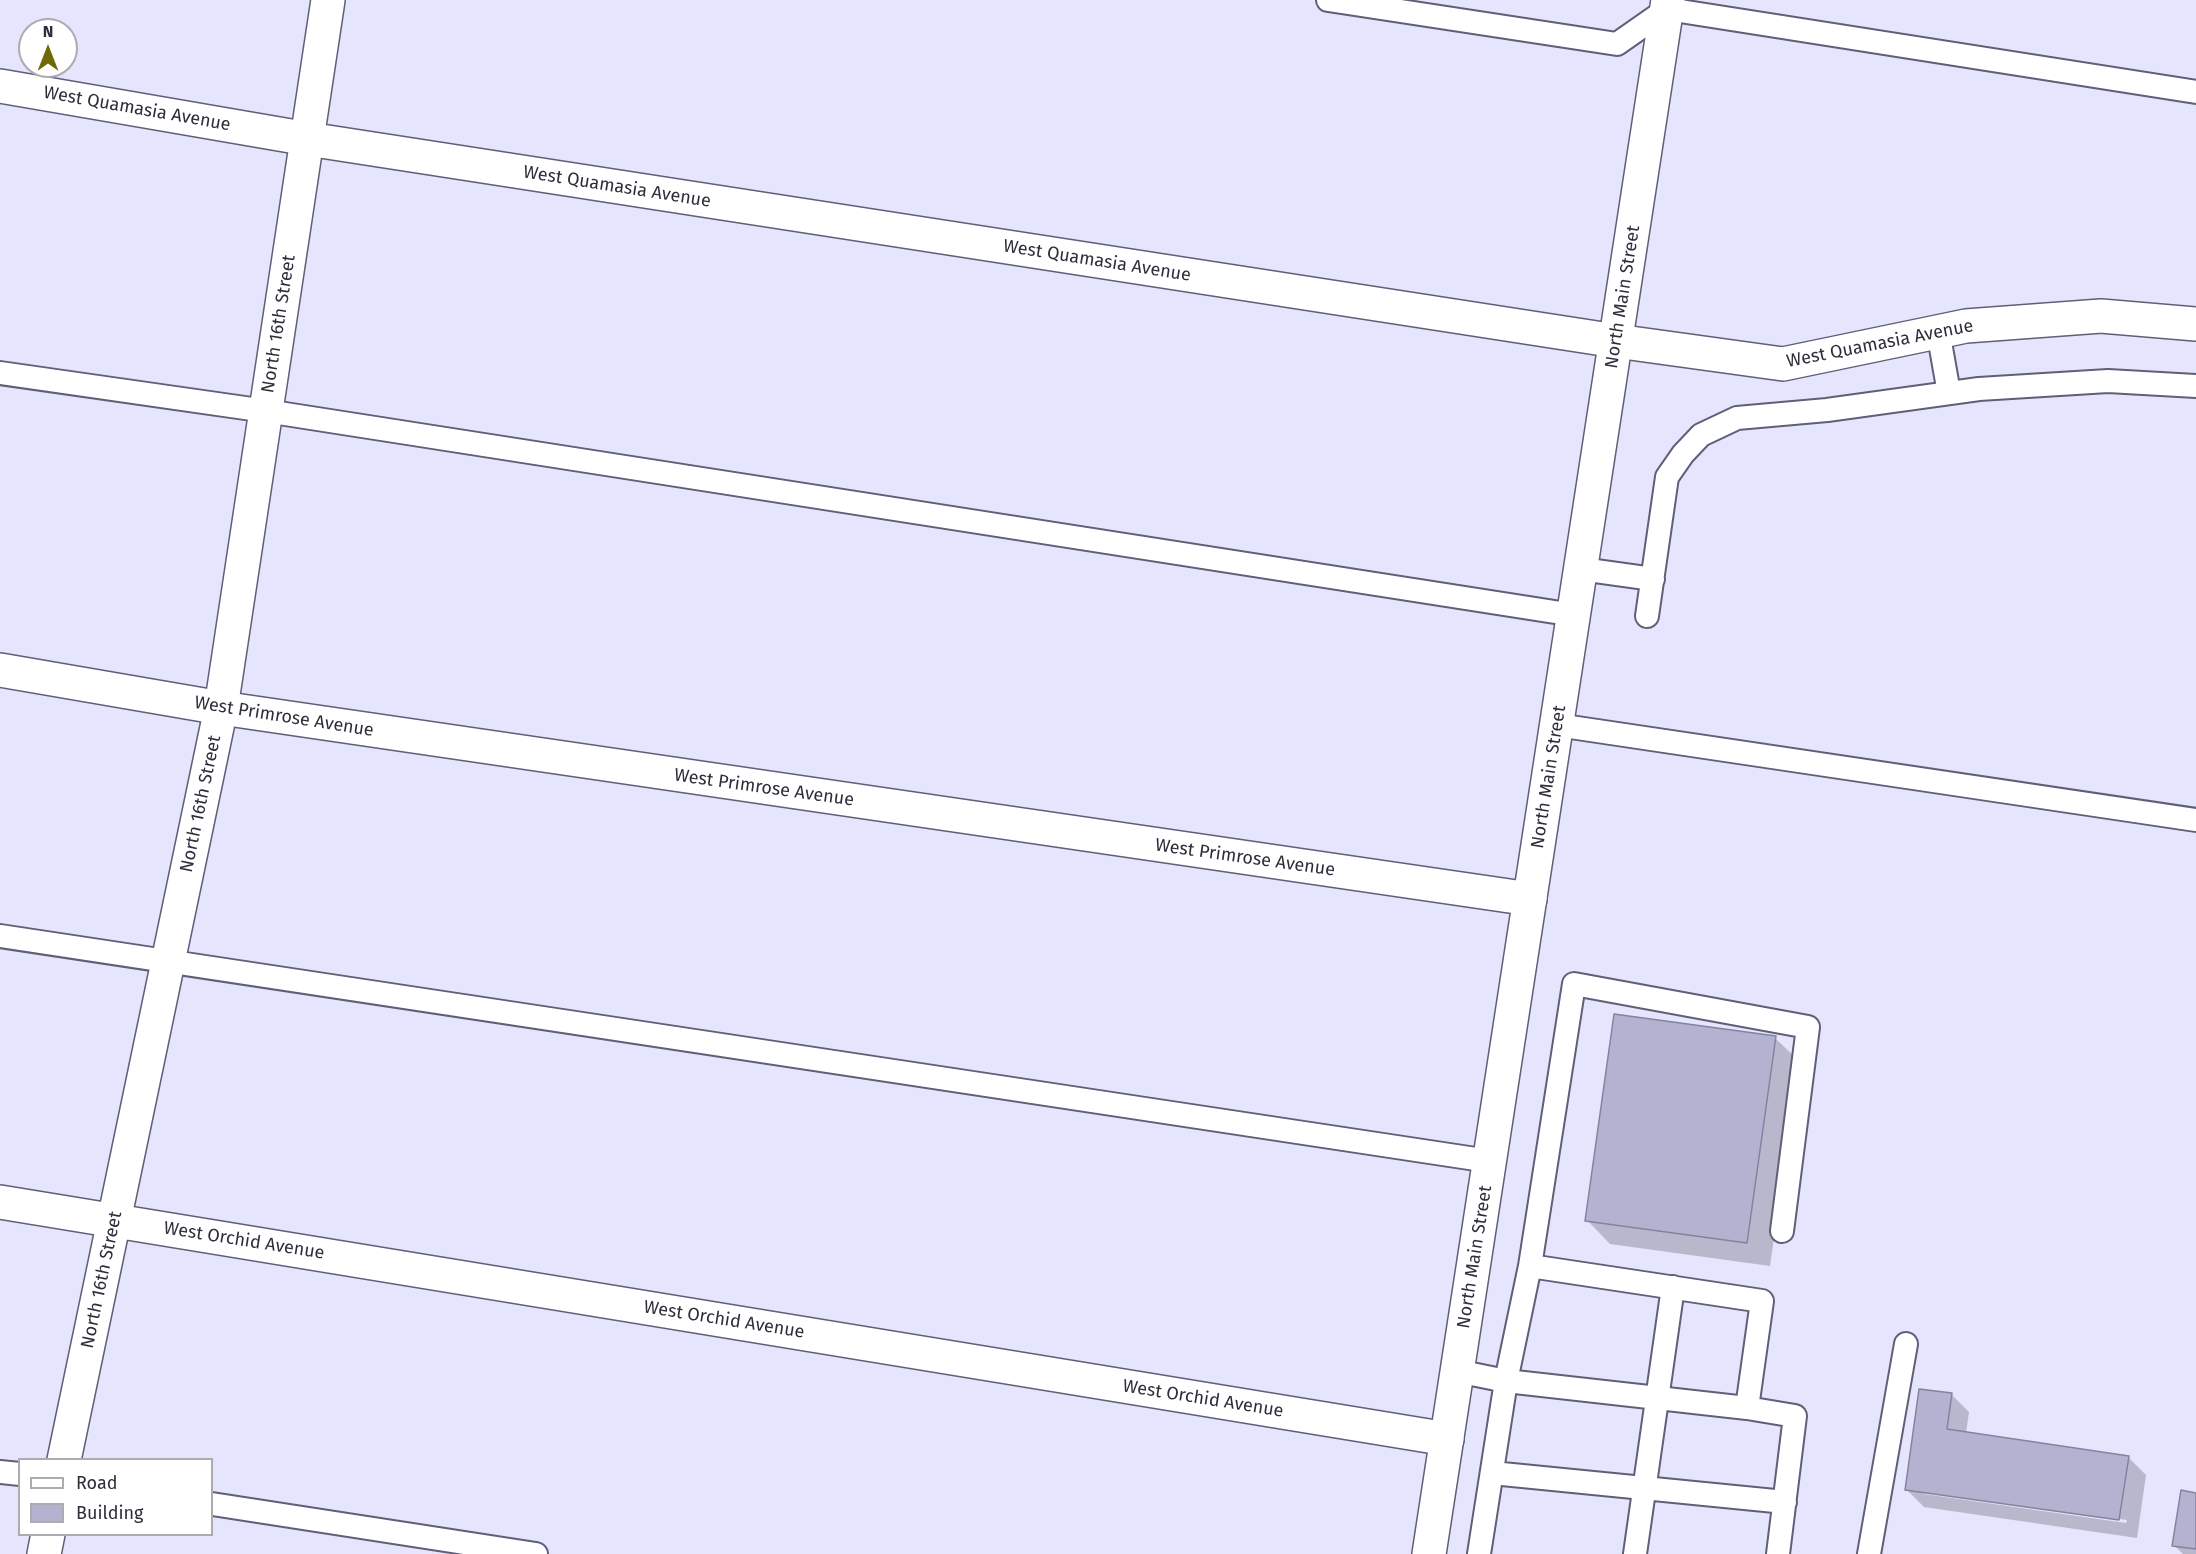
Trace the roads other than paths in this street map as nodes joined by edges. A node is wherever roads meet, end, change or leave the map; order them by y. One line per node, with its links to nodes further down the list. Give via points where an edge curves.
1 (328, 0): 6 (street, North 16th Street)
2 (1329, 0): 3 (lane, via 1617,44)
3 (1668, 4): 5 (lane); 9 (street, North Main Street)
4 (0, 86): 6 (street, West Quamasia Avenue)
5 (2196, 92)
6 (308, 139): 9 (street, West Quamasia Avenue); 13 (street, North 16th Street)
7 (2196, 324): 8 (street, West Quamasia Avenue, via 2101,316)
8 (1938, 331): 9 (street, West Quamasia Avenue, via 1783,364); 12 (lane)
9 (1616, 341): 14 (street, North Main Street)
10 (0, 373): 13 (lane)
11 (2196, 387): 12 (lane, via 2108,381)
12 (1949, 393): 15 (lane, via 1737,418 1701,435 1666,477)
13 (266, 411): 16 (lane); 19 (street, North 16th Street)
14 (1581, 569): 15 (lane); 16 (street, North Main Street)
15 (1653, 579): 17 (lane)
16 (1574, 615): 20 (street, North Main Street)
17 (1647, 616)
18 (0, 670): 19 (street, West Primrose Avenue)
19 (221, 708): 22 (street, West Primrose Avenue); 24 (street, North 16th Street)
20 (1557, 725): 21 (lane); 22 (street, North Main Street)
21 (2196, 820)
22 (1530, 899): 25 (street, North Main Street)
23 (0, 936): 24 (lane)
24 (168, 963): 25 (lane); 27 (street, North 16th Street)
25 (1490, 1161): 32 (street, North Main Street)
26 (0, 1202): 27 (street, West Orchid Avenue)
27 (115, 1220): 36 (street, West Orchid Avenue); 37 (street, North 16th Street)
28 (1782, 1231): 29 (lane, via 1808,1027 1574,984)
29 (1530, 1266): 30 (lane); 33 (lane)
30 (1673, 1287): 34 (lane); 35 (lane, via 1762,1301)
31 (1906, 1344): 51 (lane)
32 (1457, 1371): 33 (lane); 36 (street, North Main Street)
33 (1506, 1380): 34 (lane); 39 (lane)
34 (1658, 1398): 35 (lane); 41 (lane)
35 (1747, 1408): 42 (lane, via 1795,1416)
36 (1447, 1439): 47 (street, North Main Street)
37 (64, 1458)
38 (0, 1472): 40 (lane)
39 (1492, 1473): 41 (lane); 48 (lane)
40 (18, 1474)
41 (1644, 1489): 42 (lane); 49 (lane)
42 (1785, 1502): 50 (lane)
43 (213, 1504): 46 (lane)
44 (48, 1536): 45 (street)
45 (44, 1554)
46 (536, 1554)
47 (1429, 1554)
48 (1479, 1554)
49 (1635, 1554)
50 (1778, 1554)
51 (1869, 1554)

